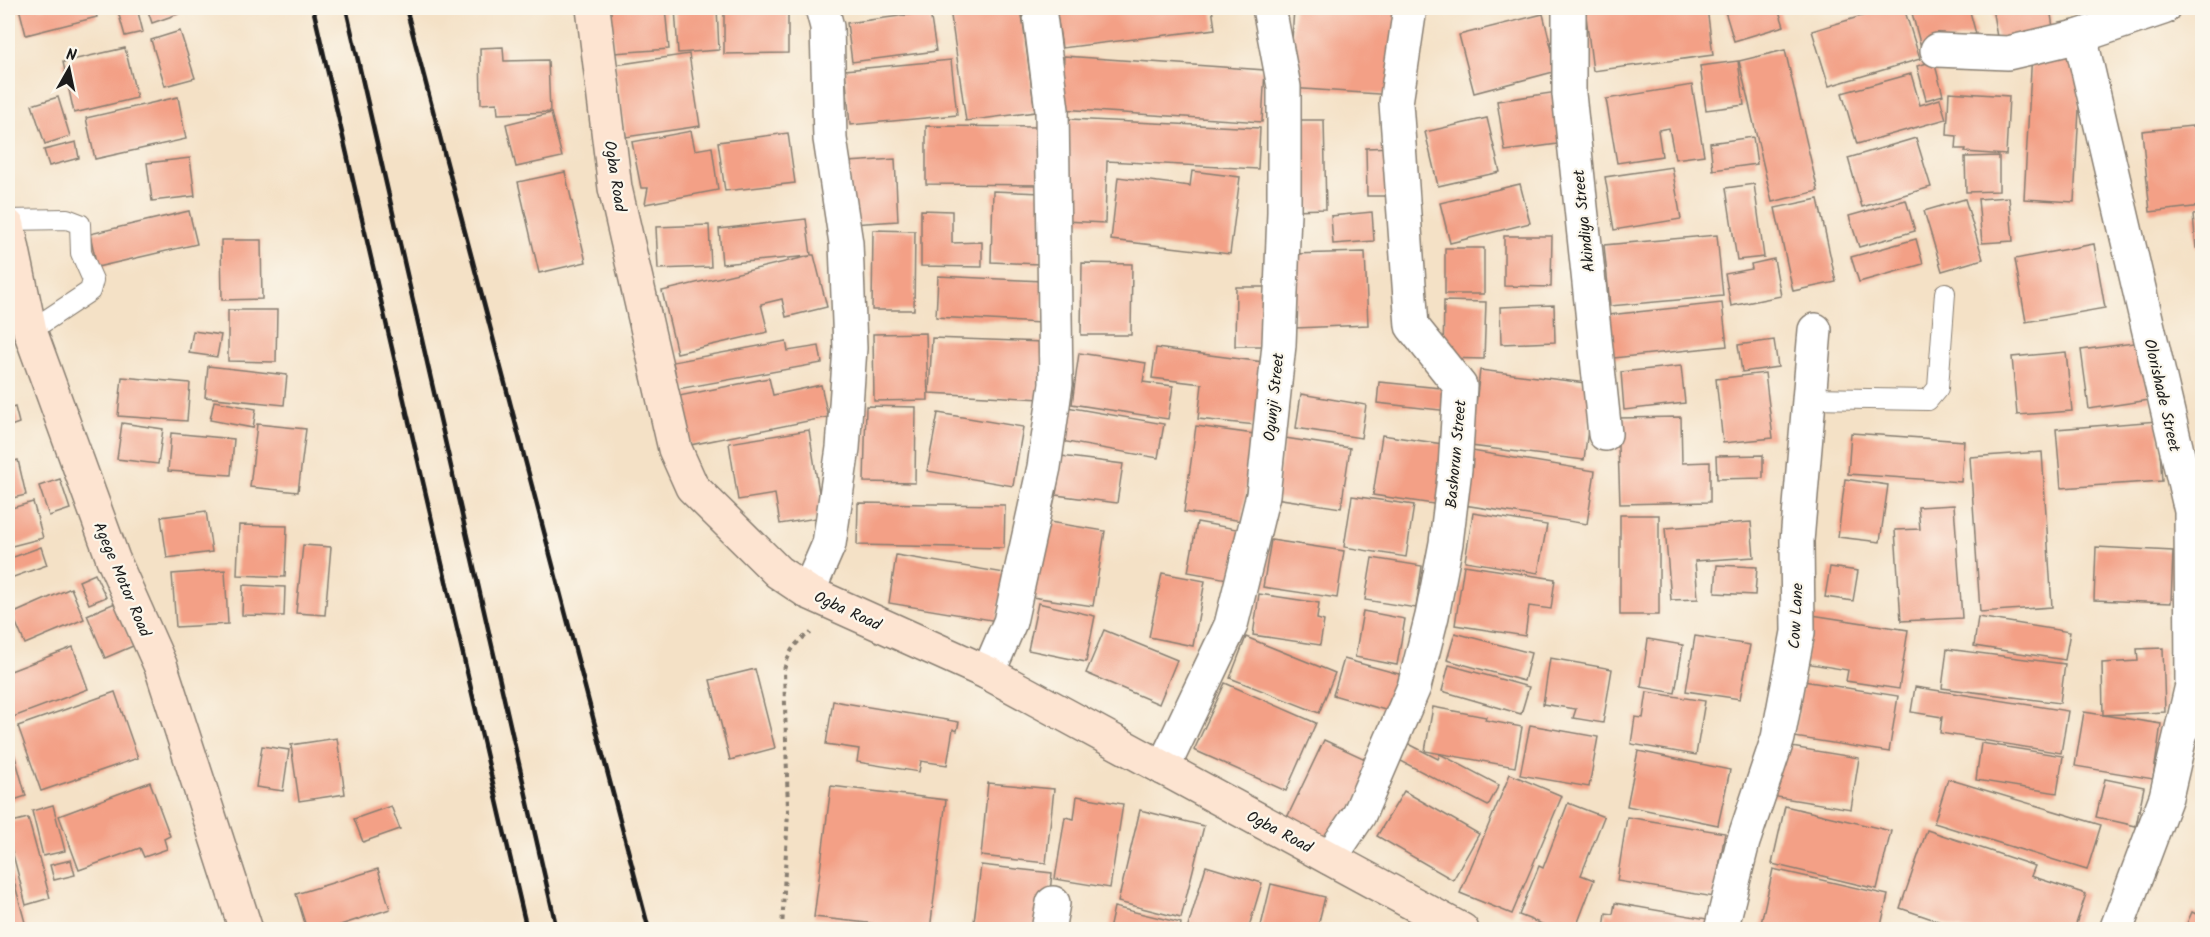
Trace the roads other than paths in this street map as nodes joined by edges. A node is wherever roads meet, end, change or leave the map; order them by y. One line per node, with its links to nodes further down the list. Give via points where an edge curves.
1 (593, 8): 17 (main road, Ogba Road, via 615,188 675,449 692,487 778,572)
2 (822, 8): 17 (street, via 827,27 830,139 846,243 850,348 843,448 829,544)
3 (1039, 8): 18 (street, via 1052,110 1056,384 1044,466 1010,622)
4 (1269, 8): 19 (street, Ogunji Street, via 1284,87 1284,212 1279,345 1263,495 1231,625)
5 (1410, 8): 20 (street, Bashorun Street, via 1396,103 1412,326 1460,386 1455,469 1446,543 1414,687 1359,815)
6 (1569, 8): 16 (street, Akindiya Street, via 1569,94)
7 (2163, 8): 8 (street)
8 (2080, 36): 9 (street, via 2008,53); 24 (street, Olorishade Street, via 2191,511 2192,685 2166,796)
9 (1937, 50)
10 (8, 220): 14 (lane, via 67,219 80,224 81,254 93,280 90,291)
11 (8, 226): 14 (main road, Agege Motor Road)
12 (1945, 293): 15 (lane, via 1938,388 1928,400)
13 (1815, 330): 15 (street, Cow Lane)
14 (30, 331): 21 (main road, Agege Motor Road, via 113,559 161,666)
15 (1810, 398): 23 (street, Cow Lane, via 1797,541 1798,632 1778,738 1743,842)
16 (1605, 434)
17 (808, 592): 18 (main road, Ogba Road)
18 (988, 673): 19 (main road, Ogba Road)
19 (1163, 768): 20 (main road, Ogba Road)
20 (1330, 858): 22 (main road, Ogba Road)
21 (246, 930)
22 (1462, 930)
23 (1721, 930)
24 (2116, 930)

